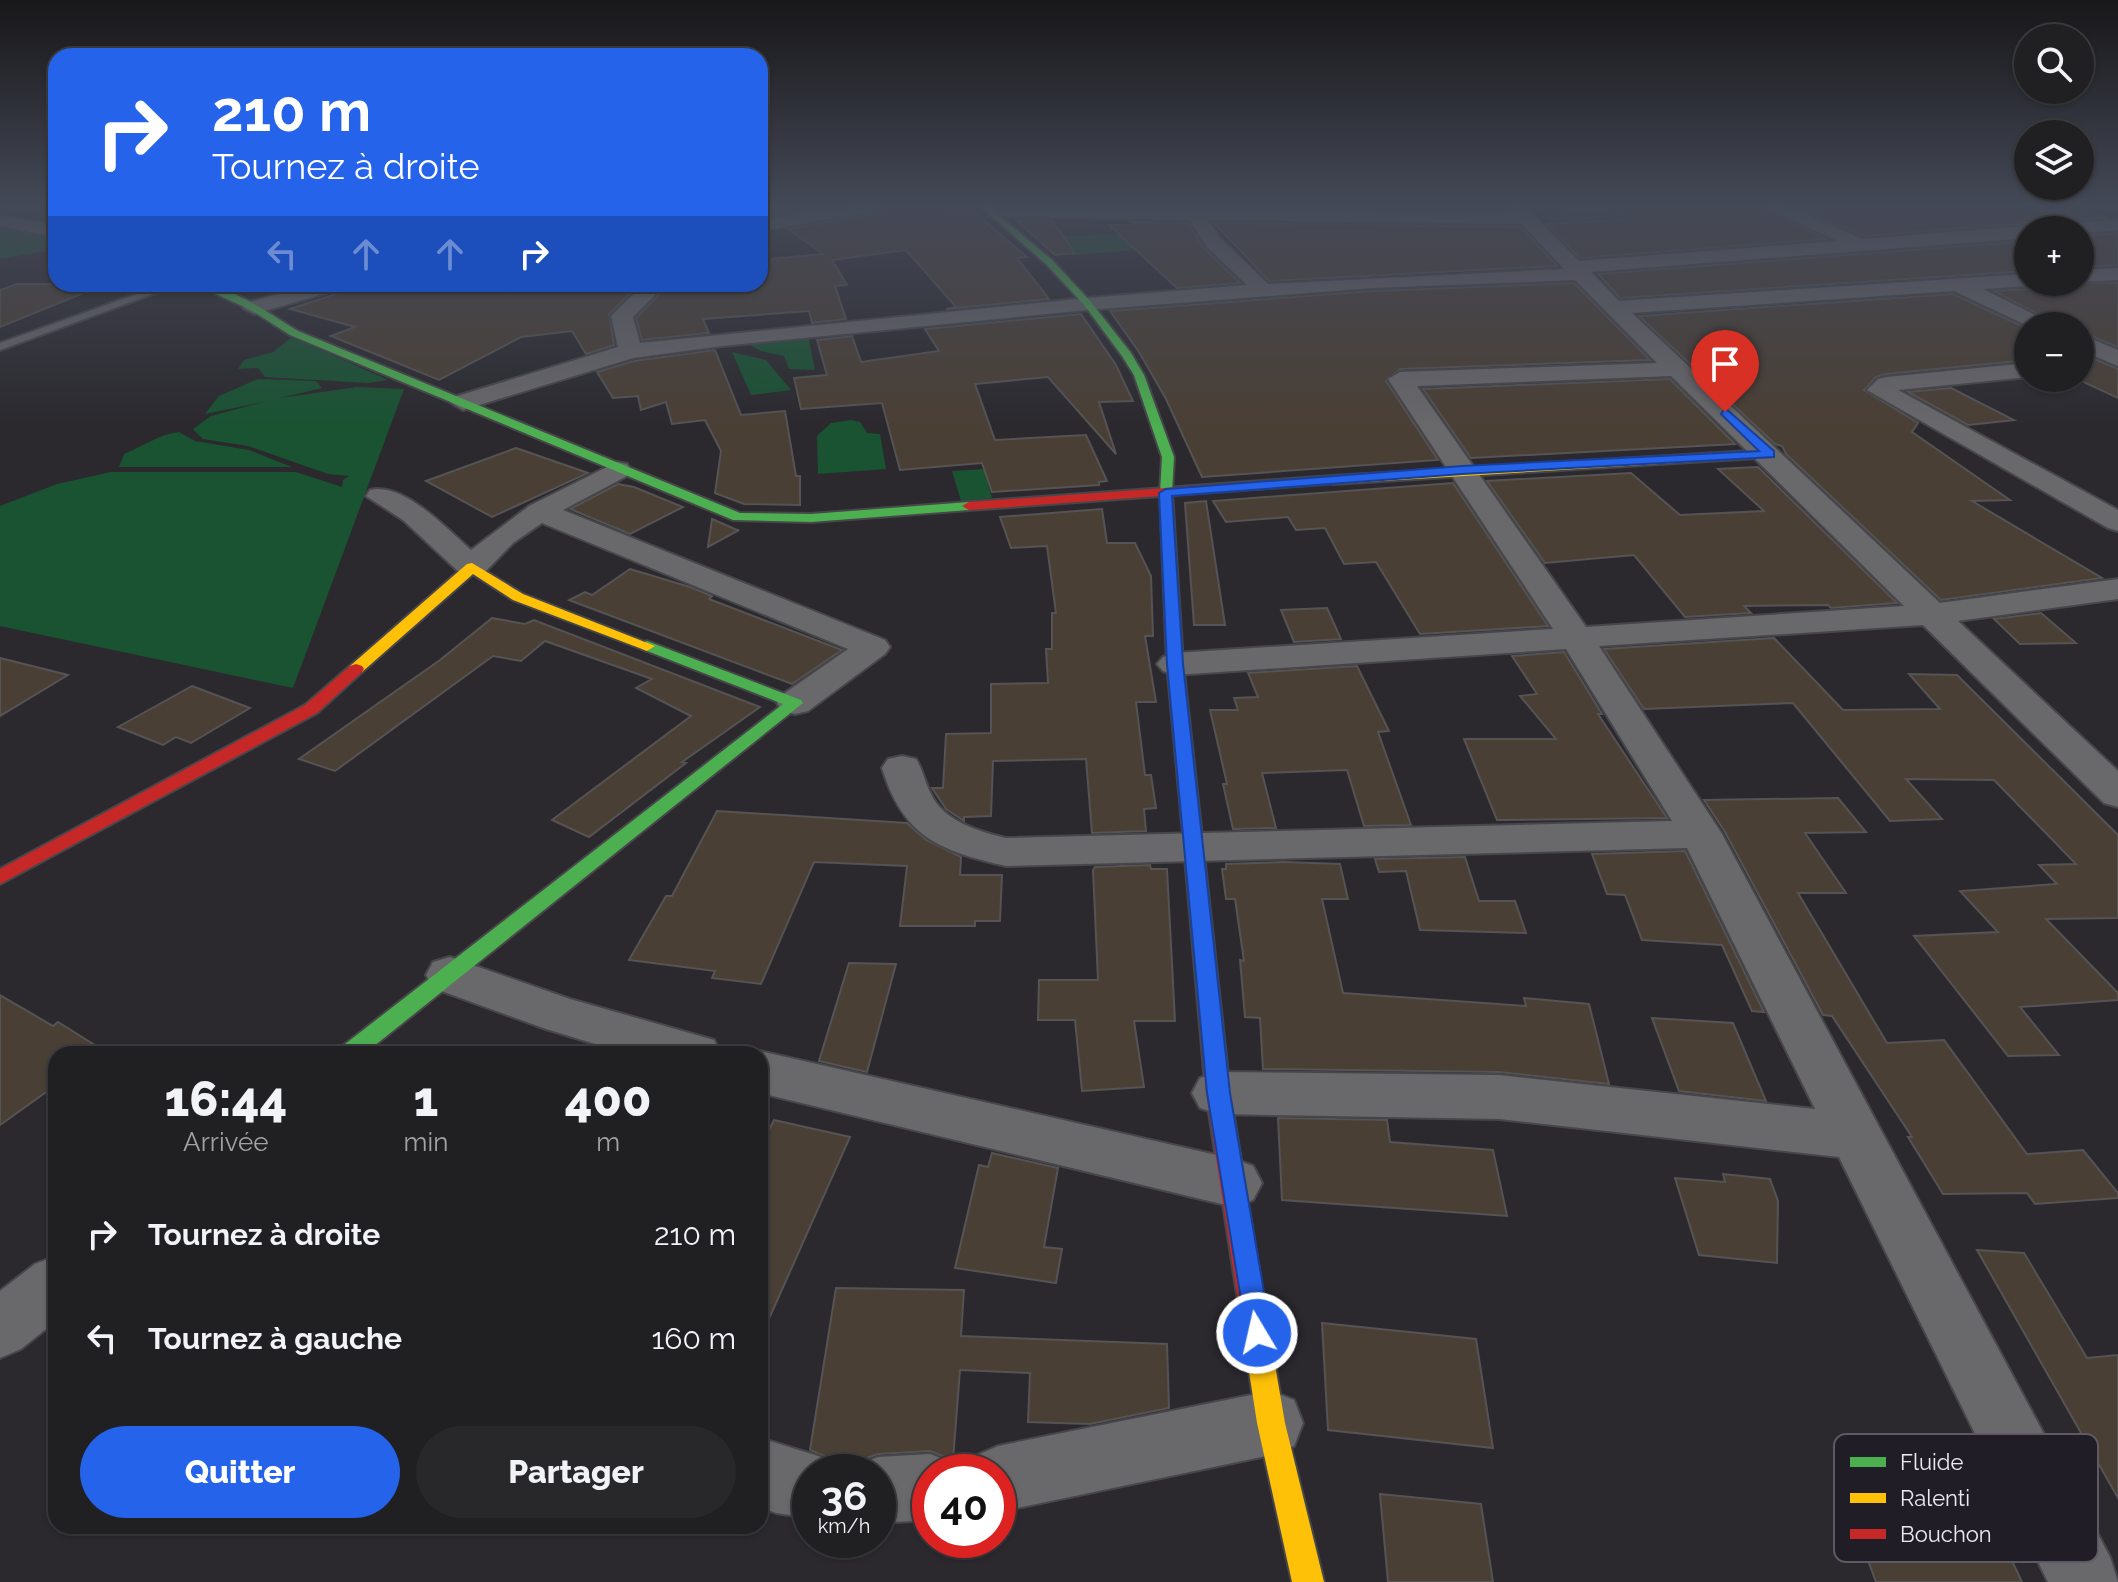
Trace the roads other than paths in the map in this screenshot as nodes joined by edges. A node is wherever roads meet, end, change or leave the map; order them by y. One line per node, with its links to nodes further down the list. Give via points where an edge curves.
1 (1063, 280): 13 (street)
2 (1252, 280): 8 (street)
3 (1409, 280): 8 (street)
4 (1587, 280): 15 (street)
5 (1944, 280): 7 (street)
6 (2014, 281): 7 (street)
7 (1956, 285): 15 (street); 16 (street)
8 (1264, 291): 13 (street)
9 (153, 292): 17 (lane)
10 (217, 292): 14 (street)
11 (309, 292): 14 (street)
12 (648, 292): 19 (street, via 622,316)
13 (1088, 304): 19 (street); 28 (street, via 1139,375 1168,457)
14 (254, 308): 24 (street, via 294,333)
15 (1614, 308): 22 (street)
16 (2015, 312)
17 (0, 347)
18 (2094, 348): 20 (street)
19 (630, 351): 24 (street)
20 (2118, 361): 21 (street)
21 (2094, 364)
22 (1680, 369): 25 (street); 27 (street, via 1400,379)
23 (2014, 371): 31 (street, via 1887,384 1879,390)
24 (463, 402): 26 (street)
25 (1769, 454): 27 (street); 34 (street)
26 (617, 470): 28 (street, via 738,517 811,518); 30 (street)
27 (1462, 470): 28 (street); 35 (street)
28 (1166, 493): 36 (street)
29 (380, 496): 32 (street, via 413,514)
30 (541, 512): 32 (street, via 485,551); 37 (street, via 873,647)
31 (2118, 522)
32 (472, 567): 37 (street, via 518,597); 42 (street, via 311,709)
33 (2118, 589): 34 (street)
34 (1935, 614): 35 (street); 39 (street)
35 (1575, 636): 36 (street); 40 (street)
36 (1175, 664): 41 (street)
37 (795, 703): 43 (street)
38 (902, 768): 41 (street, via 915,804 934,823 970,844 1006,852)
39 (2118, 794)
40 (1701, 834): 41 (street); 48 (street)
41 (1196, 847): 47 (street)
42 (3, 873)
43 (450, 975): 44 (street); 45 (street)
44 (358, 1046)
45 (668, 1046)
46 (768, 1074): 49 (street)
47 (1218, 1093): 48 (street, via 1499,1097); 49 (street)
48 (1856, 1136): 53 (street)
49 (1234, 1183): 52 (street)
50 (48, 1290): 51 (street)
51 (0, 1328)
52 (1271, 1423): 54 (street); 58 (street)
53 (2009, 1434)
54 (1016, 1475)
55 (768, 1476): 56 (street)
56 (792, 1482)
57 (2075, 1562): 59 (street)
58 (1308, 1582)
59 (2085, 1582)

